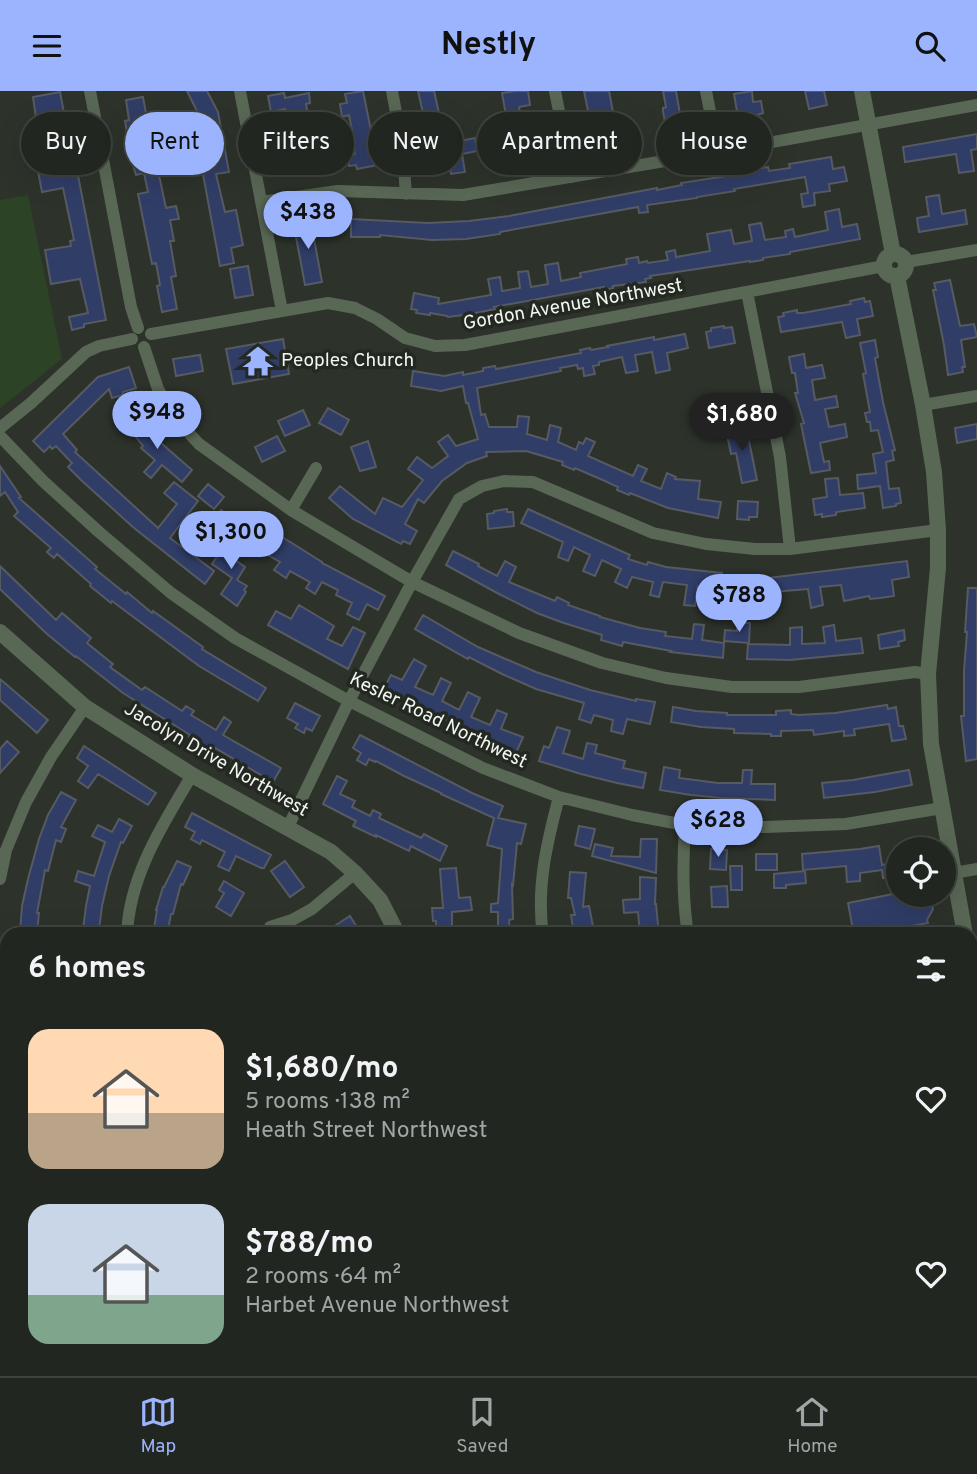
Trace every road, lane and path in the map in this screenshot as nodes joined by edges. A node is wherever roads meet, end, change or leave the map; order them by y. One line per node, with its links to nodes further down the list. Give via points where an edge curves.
1 (90, 91): 19 (street)
2 (240, 91): 14 (street)
3 (391, 91): 13 (street)
4 (555, 91): 12 (street)
5 (706, 91): 8 (street)
6 (862, 91): 9 (street)
7 (977, 105): 9 (street)
8 (710, 112)
9 (869, 124): 10 (street); 16 (street)
10 (772, 142)
11 (656, 163): 12 (street)
12 (572, 177): 13 (street, via 463,195)
13 (406, 194): 14 (street, via 338,191)
14 (261, 202): 18 (street)
15 (977, 250): 16 (street, Gordon Avenue Northwest)
16 (895, 265): 17 (street, Gordon Avenue Northwest); 23 (street)
17 (747, 292): 18 (street, Gordon Avenue Northwest, via 465,345 435,346 405,338 355,308 328,303); 29 (street, via 780,457)
18 (282, 311): 20 (street, Gordon Avenue Northwest)
19 (135, 333): 20 (street, via 147,330); 21 (street, via 138,346); 24 (street, via 86,352)
20 (151, 334): 21 (street)
21 (144, 347): 27 (street, via 158,389 175,418 199,444)
22 (977, 396): 23 (street)
23 (923, 405): 28 (street)
24 (0, 428)
25 (0, 436): 33 (street, Kesler Road Northwest, via 43,481 171,593 235,638)
26 (316, 468): 27 (street)
27 (291, 510): 30 (street)
28 (938, 530): 29 (street); 32 (street)
29 (790, 548): 30 (street, via 706,544 653,533 533,482 504,481 458,499)
30 (412, 582): 32 (street, via 520,633 601,663 666,678 732,687 799,687); 33 (street)
31 (0, 632): 34 (street, Jacolyn Drive Northwest)
32 (928, 674): 37 (street, via 931,744)
33 (349, 701): 36 (street, Kesler Road Northwest, via 483,768); 39 (street)
34 (85, 707): 35 (street, Jacolyn Drive Northwest); 41 (street, via 51,757)
35 (192, 775): 39 (street, Jacolyn Drive Northwest); 47 (street, via 149,854 135,888)
36 (559, 797): 38 (street, Kesler Road Northwest); 50 (street, via 542,873)
37 (942, 808): 38 (street, Kesler Road Northwest, via 846,824); 40 (street)
38 (685, 825): 51 (street, via 682,886)
39 (288, 827): 43 (street, Jacolyn Drive Northwest, via 331,852)
40 (947, 837)
41 (3, 848): 45 (street)
42 (977, 869): 44 (street)
43 (355, 873): 48 (street, via 312,909); 49 (street, Jacolyn Drive Northwest, via 380,900)
44 (956, 873)
45 (0, 879)
46 (956, 884): 52 (street)
47 (127, 927)
48 (270, 927)
49 (394, 927)
50 (543, 927)
51 (687, 927)
52 (964, 927)

